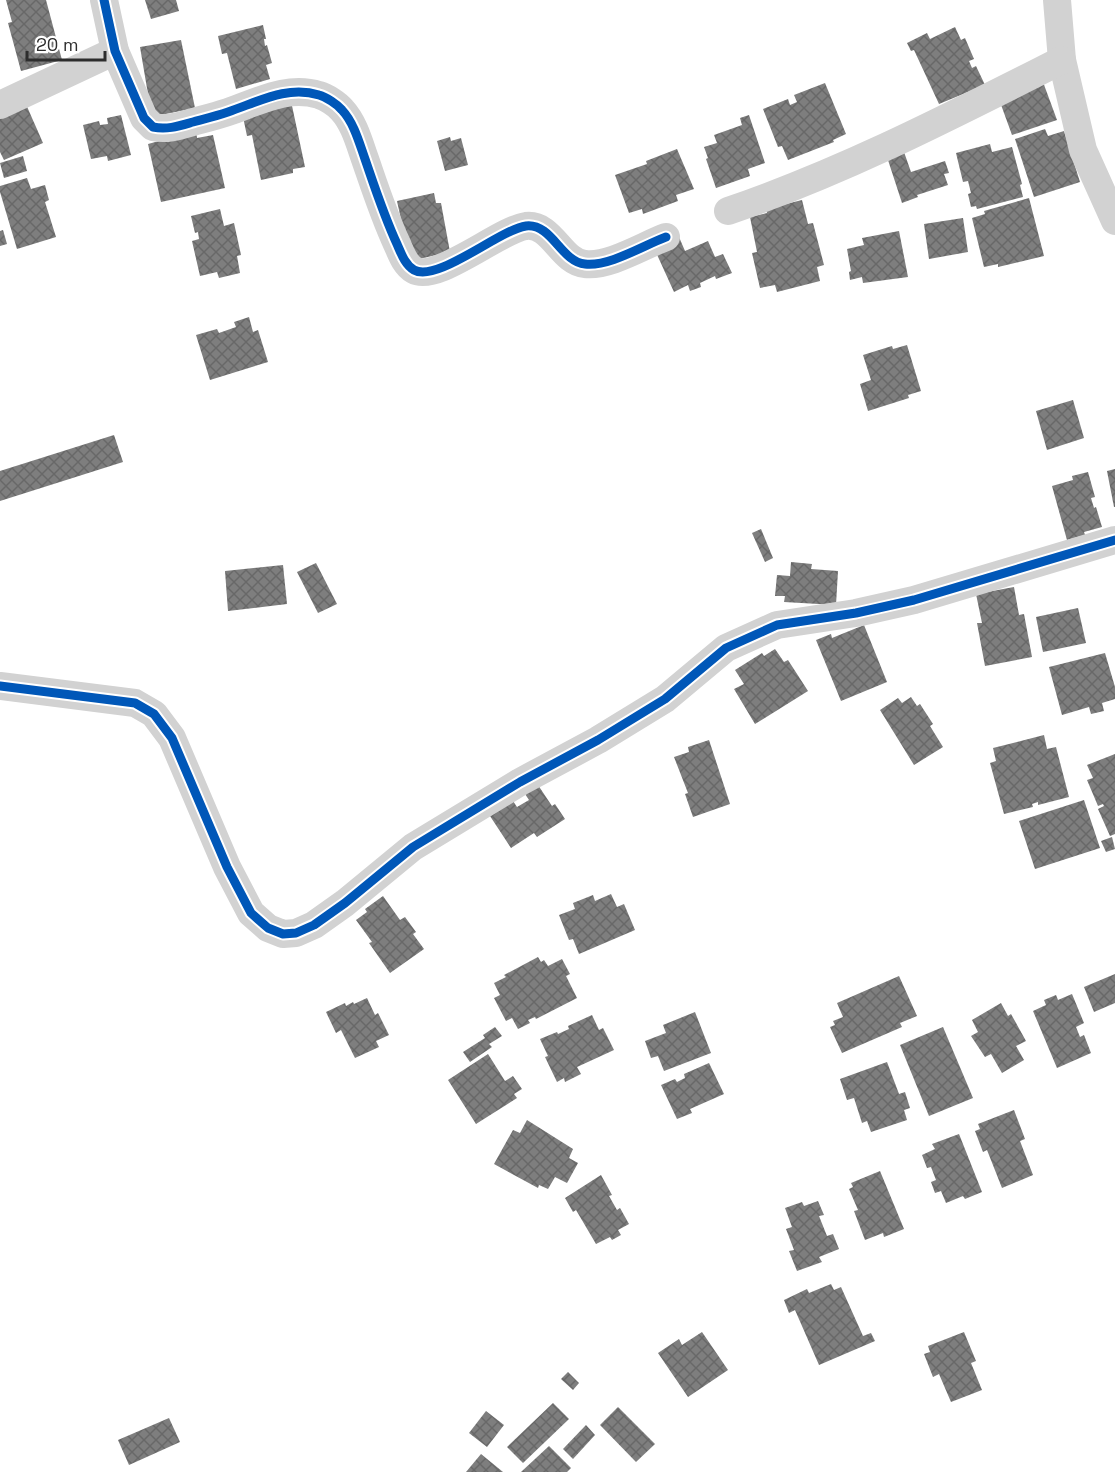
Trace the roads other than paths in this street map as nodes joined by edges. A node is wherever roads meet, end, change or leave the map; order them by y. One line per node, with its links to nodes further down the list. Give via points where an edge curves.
1 (104, 0): 3 (street)
2 (1057, 0): 4 (street)
3 (115, 51): 5 (street); 8 (street, via 144,118 153,127 171,128 299,90 322,95 342,109 355,130 386,220 405,261 420,273 440,269 527,226 539,229 570,259 584,264 616,259)
4 (1062, 60): 6 (street, via 819,177); 7 (street, via 1083,150)
5 (0, 105)
6 (728, 211)
7 (1115, 221)
8 (666, 237)
9 (1115, 540): 10 (street, via 914,600 777,625 726,648 665,699 413,847 314,925 296,933 283,934 268,928 251,913 172,738 154,714 135,703)
10 (0, 686)

